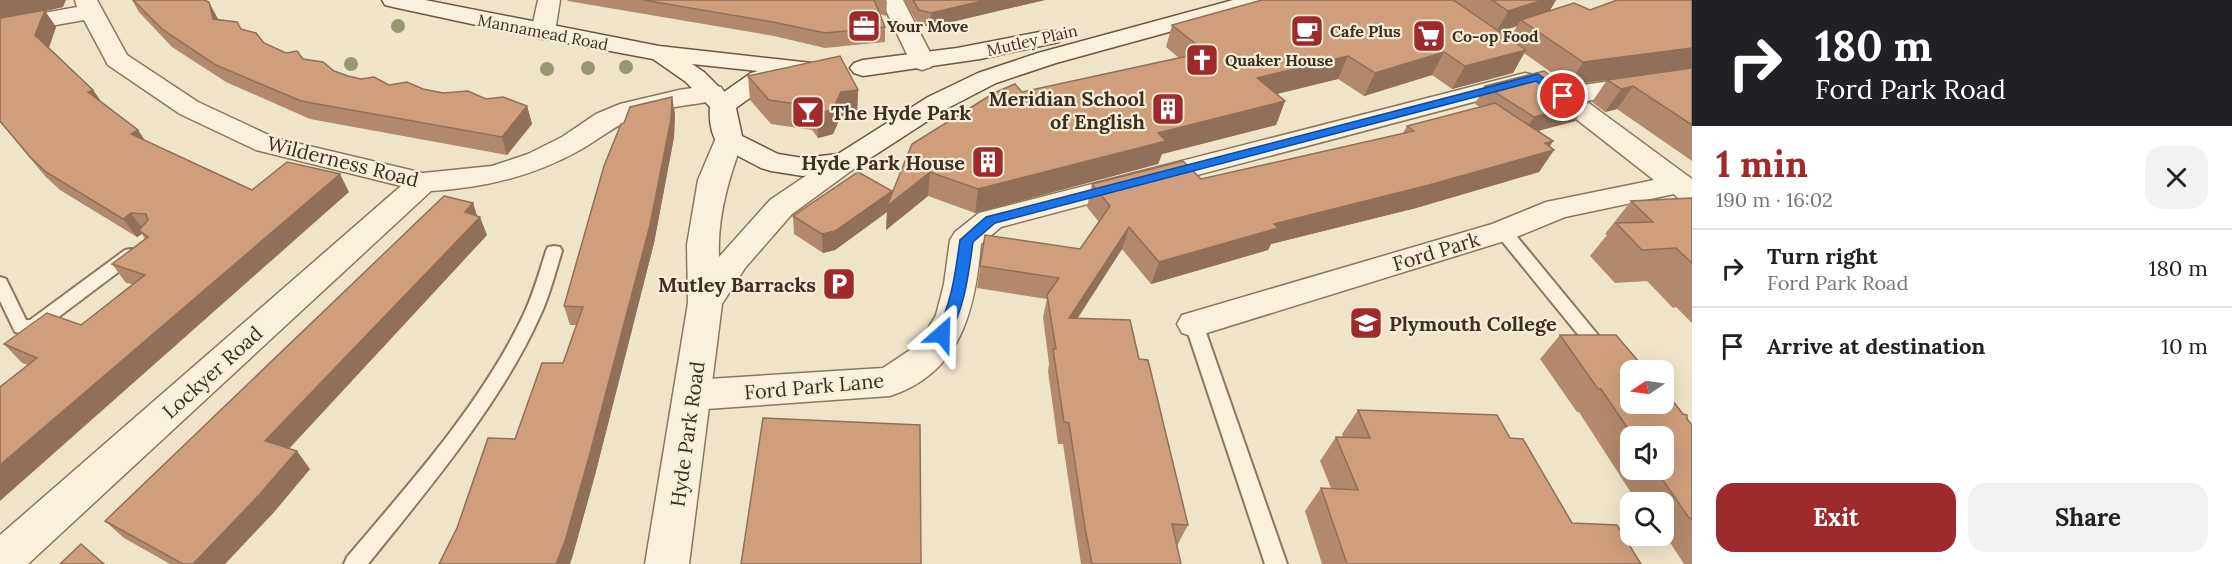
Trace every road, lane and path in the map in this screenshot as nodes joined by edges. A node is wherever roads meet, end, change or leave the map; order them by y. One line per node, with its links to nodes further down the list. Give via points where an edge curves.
1 (393, 0): 8 (street, Mannamead Road)
2 (549, 0): 8 (street)
3 (892, 0): 11 (street)
4 (1198, 0): 11 (street, Mutley Plain, via 1001,49)
5 (1259, 0): 17 (street, Mutley Plain, via 1047,58 987,78)
6 (89, 6): 7 (street); 20 (street, Wilderness Road, via 117,60 189,108 266,144)
7 (0, 28)
8 (543, 32): 9 (street, Mannamead Road)
9 (659, 53): 12 (street, Mannamead Road); 16 (street, Mannamead Road, via 695,77)
10 (1513, 59): 13 (street)
11 (922, 62): 12 (street, Mutley Plain)
12 (833, 68): 16 (street, via 760,78); 17 (street, via 902,74 926,86)
13 (1538, 77): 15 (street); 29 (street, Ford Park Lane, via 990,220 966,240 953,315 932,354 890,382)
14 (1692, 78): 15 (street)
15 (1563, 96): 21 (street)
16 (718, 99): 18 (street); 20 (street, Wilderness Road, via 679,98 629,110 538,160 496,174)
17 (937, 103): 19 (street, Mutley Plain)
18 (729, 140): 19 (street, via 771,162 803,167); 26 (street, Hyde Park Road, via 713,180 703,245)
19 (845, 162): 26 (street, Hyde Park Road, via 781,207 734,260)
20 (423, 182): 30 (street, Lockyer Road)
21 (1686, 189): 22 (street, Ford Park, via 1557,209)
22 (1503, 231): 27 (street, Ford Park); 28 (lane)
23 (141, 246): 25 (lane, via 34,326 21,327)
24 (554, 251): 31 (lane, via 528,326 476,408 423,482)
25 (0, 283)
26 (705, 303): 29 (street, Hyde Park Road)
27 (1194, 324): 33 (lane)
28 (1620, 374)
29 (692, 395): 32 (street, Hyde Park Road)
30 (0, 562)
31 (355, 564)
32 (667, 564)
33 (1275, 564)

